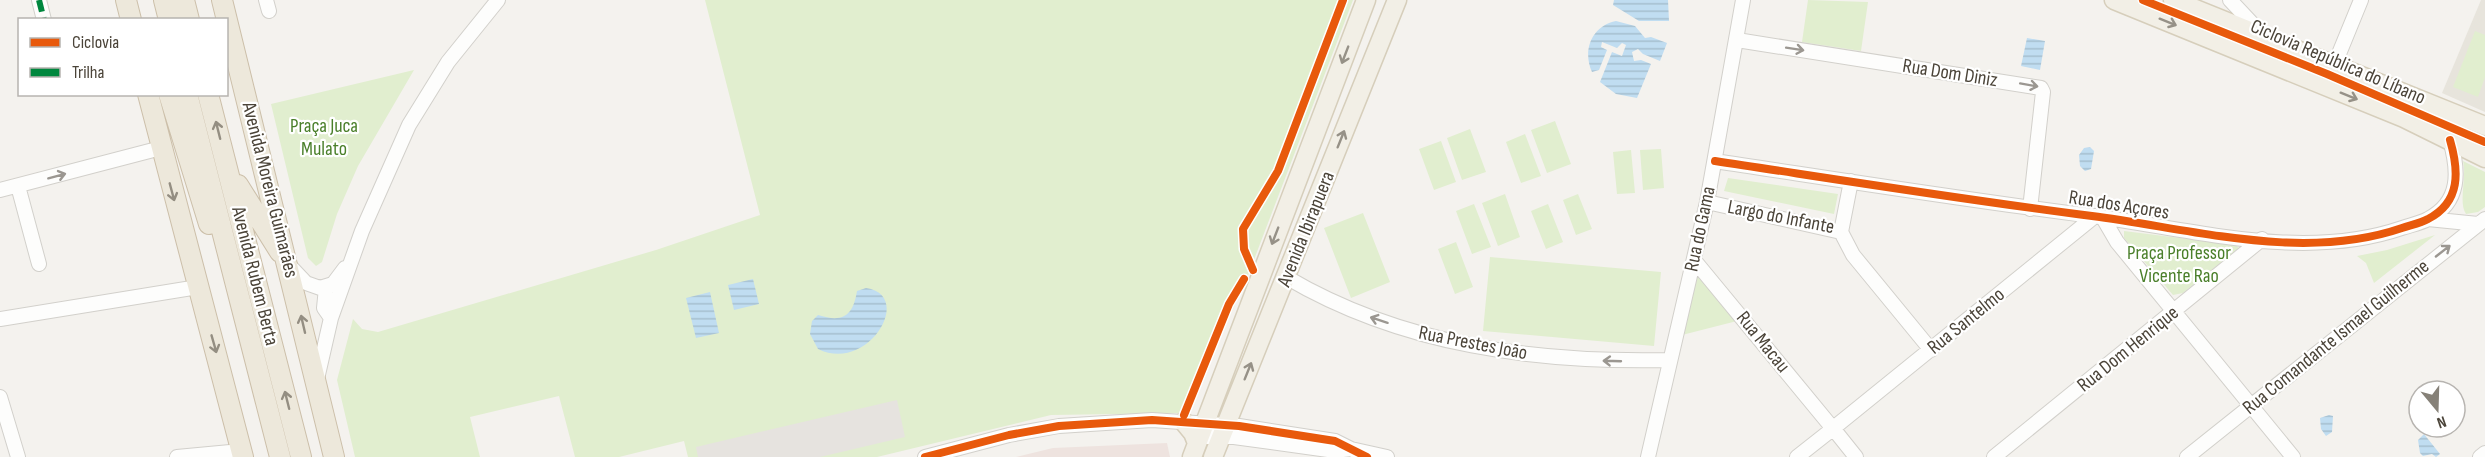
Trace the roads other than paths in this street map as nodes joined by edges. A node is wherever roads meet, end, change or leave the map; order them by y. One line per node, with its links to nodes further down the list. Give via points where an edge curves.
1 (39, 0): 11 (street)
2 (222, 0): 12 (highway, Avenida Moreira Guimarães)
3 (498, 0): 38 (street, via 448,62 412,120)
4 (1366, 0): 57 (main road, Avenida Ibirapuera, one-way to 57)
5 (1397, 0): 42 (main road, Avenida Ibirapuera, one-way to 5)
6 (1743, 0): 15 (street, Rua do Gama)
7 (2114, 0): 16 (main road, one-way to 16)
8 (2173, 0): 14 (main road)
9 (2230, 0): 14 (street)
10 (2361, 0): 17 (street)
11 (44, 18)
12 (226, 18)
13 (228, 24): 41 (highway, Avenida Moreira Guimarães)
14 (2265, 37): 17 (main road)
15 (1737, 40): 26 (street, Rua do Gama); 32 (street, Rua Dom Diniz, one-way to 32, via 2041,88)
16 (2244, 53): 17 (main road, via 2320,76); 23 (main road, one-way to 23)
17 (2334, 66): 22 (main road)
18 (148, 96): 24 (highway)
19 (170, 96): 51 (highway, via 245,352)
20 (188, 96): 51 (highway, Avenida Rubem Berta)
21 (209, 96): 27 (highway, Avenida Rubem Berta, one-way to 21)
22 (2485, 126)
23 (2450, 140): 25 (main road); 34 (street, Rua dos Açores, via 2456,169 2454,193)
24 (161, 148): 29 (street, one-way to 24); 43 (highway, one-way to 43)
25 (2485, 158)
26 (1715, 161): 28 (street, Rua dos Açores); 31 (street, Rua do Gama)
27 (228, 169): 41 (highway); 64 (highway, Avenida Rubem Berta, one-way to 27)
28 (1851, 181): 32 (street, Rua dos Açores); 36 (street, Largo do Infante)
29 (18, 186): 30 (street); 40 (street)
30 (0, 190)
31 (1707, 202): 36 (street, Largo do Infante); 39 (street, Rua do Gama)
32 (2030, 209): 33 (street, Rua dos Açores)
33 (2099, 217): 37 (street, Rua dos Açores); 46 (street); 48 (street, Rua Santelmo)
34 (2428, 219): 35 (street, Rua dos Açores); 37 (street, Rua dos Açores, via 2363,238 2322,242)
35 (2482, 221): 53 (street, Rua Comandante Ismael Guilherme, one-way to 35)
36 (1842, 232): 48 (street, via 1853,255)
37 (2262, 239): 46 (street, Rua Dom Henrique)
38 (355, 254): 44 (street); 45 (street)
39 (1694, 260): 49 (street, Rua do Gama); 55 (street, Rua Macau)
40 (39, 264)
41 (288, 264): 44 (street, via 306,283); 50 (highway, Avenida Moreira Guimarães, one-way to 41)
42 (1286, 278): 49 (street, Rua Prestes João, one-way to 42, via 1577,360 1505,353 1455,343 1352,311); 56 (main road, Avenida Ibirapuera, one-way to 42)
43 (198, 287): 47 (street); 60 (highway, one-way to 60)
44 (326, 288): 45 (street, via 324,308)
45 (333, 312): 50 (street)
46 (2174, 312): 53 (street); 73 (street, Rua Dom Henrique)
47 (0, 319)
48 (1931, 350): 55 (street, Rua Santelmo)
49 (1670, 360): 70 (street, Rua do Gama)
50 (316, 381): 65 (highway, Avenida Moreira Guimarães)
51 (263, 392): 63 (highway, Avenida Rubem Berta)
52 (0, 397): 61 (street)
53 (2250, 406): 74 (street, Rua Comandante Ismael Guilherme); 75 (street)
54 (1184, 422): 57 (main road); 66 (street, via 1059,426)
55 (1833, 428): 71 (street, Rua Santelmo); 72 (street, Rua Macau)
56 (1224, 431): 57 (street); 58 (street); 67 (main road, Avenida Ibirapuera)
57 (1199, 440)
58 (1343, 452): 68 (street); 69 (street)
59 (2485, 453): 76 (street)
60 (242, 454): 62 (street)
61 (18, 457)
62 (177, 457)
63 (280, 457)
64 (301, 457)
65 (334, 457)
66 (925, 457)
67 (1213, 457)
68 (1367, 457)
69 (1388, 457)
70 (1648, 457)
71 (1797, 457)
72 (1856, 457)
73 (1994, 457)
74 (2187, 457)
75 (2293, 457)
76 (2481, 457)

